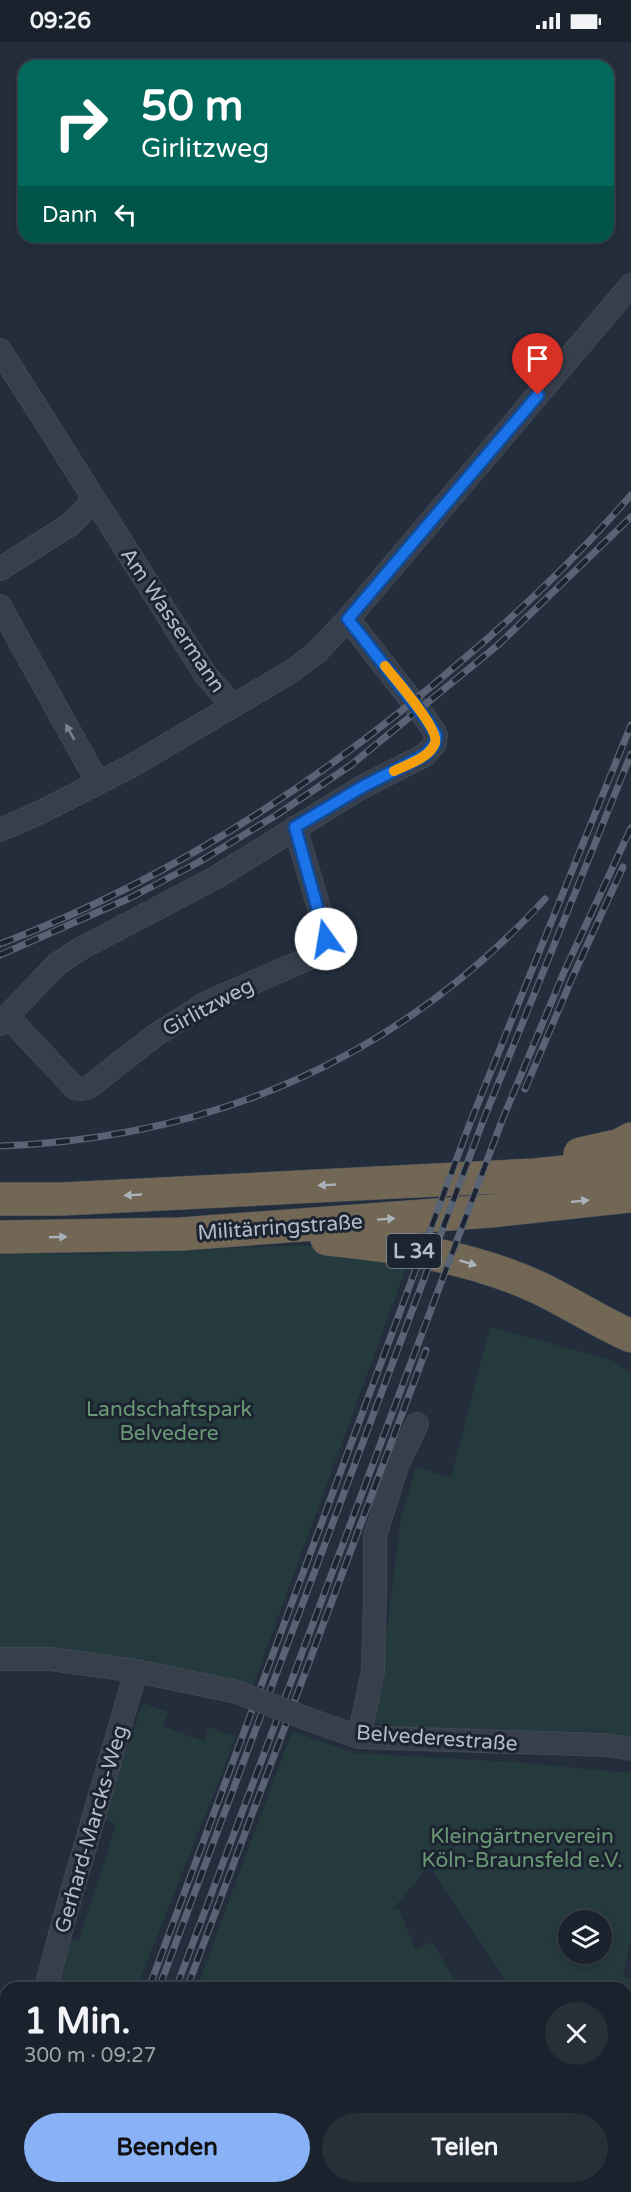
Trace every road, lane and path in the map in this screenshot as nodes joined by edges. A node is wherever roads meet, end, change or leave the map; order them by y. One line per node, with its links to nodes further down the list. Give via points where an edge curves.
1 (631, 285): 6 (street)
2 (0, 350): 3 (street, Am Wassermann)
3 (94, 500): 4 (street, via 71,524); 7 (street, Am Wassermann, via 205,674)
4 (0, 569)
5 (0, 606): 8 (street, one-way to 5)
6 (348, 619): 7 (street, via 317,652 292,671); 9 (street, Girlitzweg, via 426,719 436,735 435,744 425,755)
7 (233, 706): 8 (street, Am Wassermann)
8 (98, 783): 10 (street, Am Wassermann)
9 (295, 827): 11 (street, Girlitzweg, via 215,878 65,959 40,980); 11 (street, Girlitzweg, via 325,928 326,939 316,954 197,1008 81,1089 75,1088)
10 (0, 830)
11 (4, 1021)
12 (631, 1139): 14 (highway, via 566,1157)
13 (631, 1165): 14 (highway, Militärringstraße, via 535,1175)
14 (407, 1181): 16 (highway, Militärringstraße, one-way to 16)
15 (631, 1196): 17 (highway, Militärringstraße / L 34, one-way to 15, via 490,1211)
16 (0, 1199)
17 (181, 1234): 18 (highway, Militärringstraße / L 34, one-way to 17); 19 (highway, L 34, one-way to 19, via 313,1238 404,1248 465,1262 535,1286)
18 (0, 1237)
19 (631, 1336)
20 (417, 1424): 23 (street, via 397,1466 375,1536 372,1671)
21 (0, 1659): 22 (street, Belvederestraße, via 51,1659)
22 (136, 1671): 23 (street, Belvederestraße, bridge, via 237,1692); 25 (street, Gerhard-Marcks-Weg)
23 (359, 1737): 24 (street, Belvederestraße)
24 (631, 1749)
25 (48, 1982)

